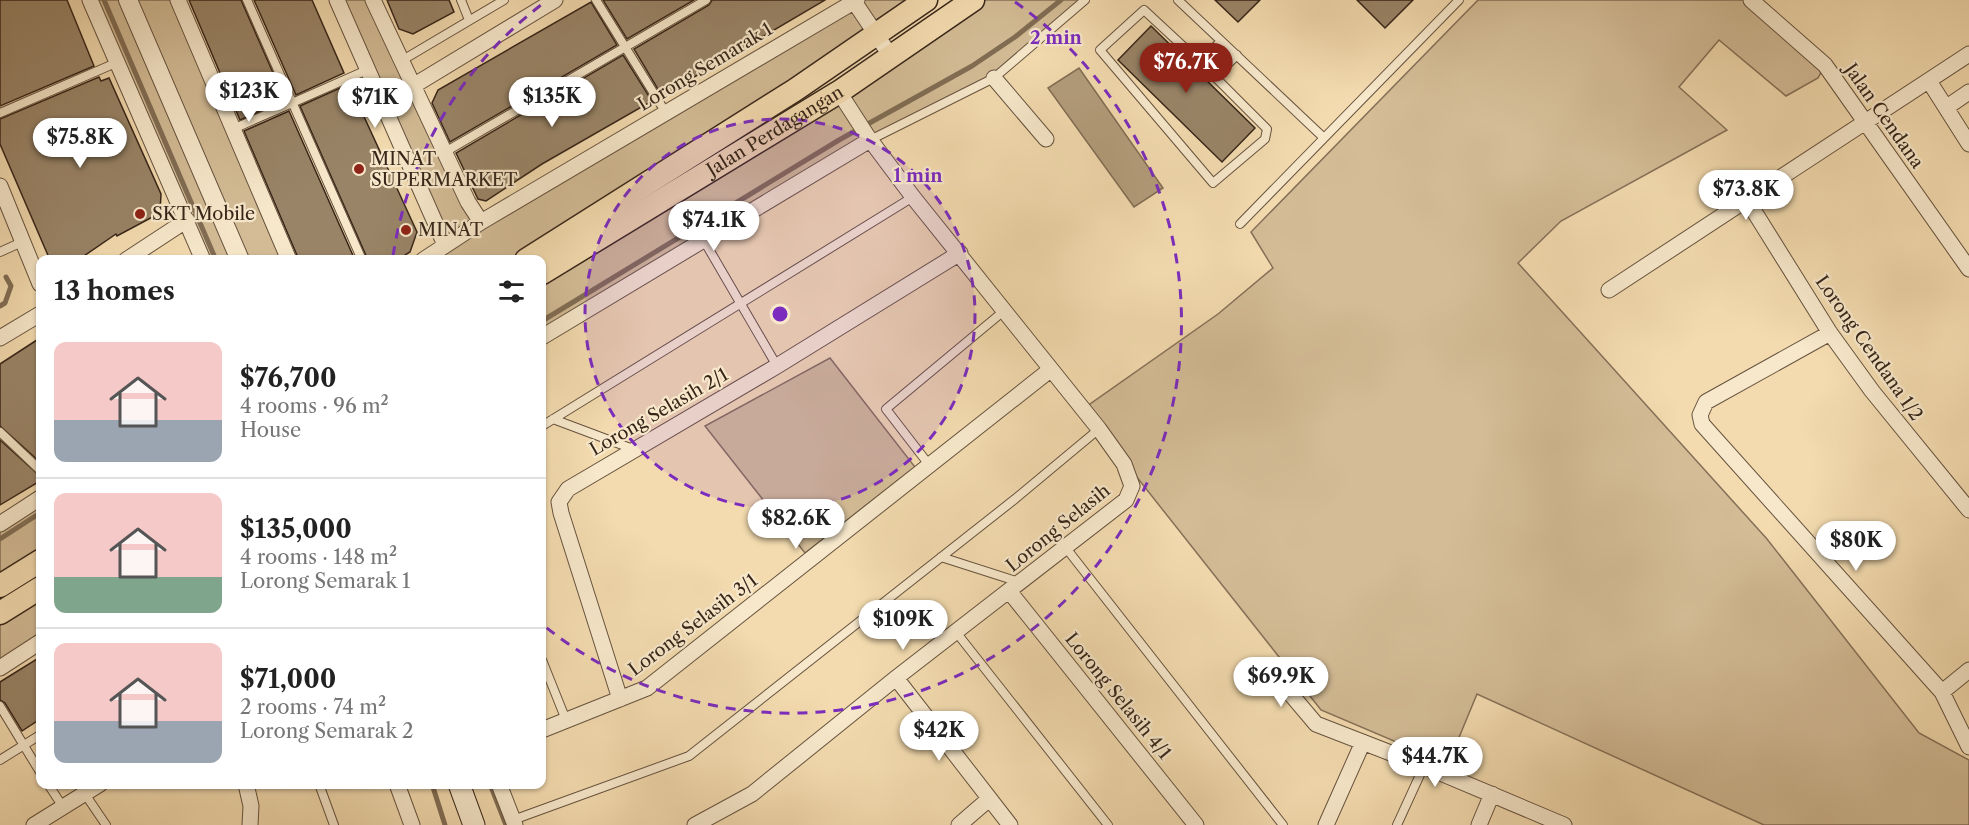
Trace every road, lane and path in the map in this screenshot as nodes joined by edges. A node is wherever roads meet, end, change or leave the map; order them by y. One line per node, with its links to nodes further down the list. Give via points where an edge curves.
1 (90, 0): 27 (street)
2 (128, 0): 60 (street)
3 (178, 0): 41 (street)
4 (247, 0): 36 (lane)
5 (337, 0): 29 (street)
6 (373, 0): 26 (street)
7 (461, 0): 19 (lane)
8 (504, 0): 19 (lane)
9 (555, 0): 33 (street)
10 (596, 0): 22 (lane)
11 (706, 0): 22 (lane)
12 (926, 0): 20 (main road, Jalan Perdagangan)
13 (973, 0): 25 (main road, Jalan Perdagangan)
14 (1085, 0): 31 (lane)
15 (1178, 0): 21 (lane)
16 (1459, 0): 42 (lane)
17 (1751, 0): 40 (street, Jalan Cendana, via 1825,65)
18 (855, 1): 20 (street); 39 (street, Lorong Semarak 1)
19 (470, 20): 26 (lane)
20 (878, 35): 25 (street); 64 (main road, Jalan Perdagangan)
21 (1221, 40): 24 (lane); 28 (lane)
22 (623, 48): 39 (lane); 46 (lane)
23 (1969, 54): 32 (street)
24 (1237, 55): 30 (lane); 42 (lane)
25 (891, 58): 35 (main road, Jalan Perdagangan)
26 (401, 61): 33 (street)
27 (118, 62): 38 (lane); 50 (street)
28 (1200, 62): 30 (lane); 30 (lane, via 1144,9 1100,50 1213,183 1265,139 1267,129)
29 (367, 70): 36 (lane); 55 (street)
30 (1215, 77)
31 (994, 78): 43 (street); 44 (lane)
32 (1929, 81): 37 (street); 40 (street)
33 (413, 86): 46 (street)
34 (1969, 92): 37 (street)
35 (845, 101): 44 (street, Lorong Selasih); 66 (main road, Jalan Perdagangan)
36 (294, 103): 41 (lane); 62 (lane)
37 (1947, 107): 45 (street)
38 (0, 113)
39 (666, 113): 51 (street, Lorong Semarak 1)
40 (1864, 123): 49 (street); 65 (street, Jalan Cendana)
41 (233, 129): 61 (street)
42 (1324, 138): 52 (lane)
43 (1046, 139)
44 (870, 140): 48 (street, Lorong Selasih); 53 (street)
45 (1969, 144)
46 (445, 152): 51 (street)
47 (0, 186): 54 (street)
48 (913, 197): 57 (street, Lorong Selasih); 69 (lane)
49 (1748, 200): 68 (street); 72 (street, Lorong Cendana 1/2)
50 (187, 220): 58 (street); 59 (street)
51 (481, 222): 55 (street, Lorong Semarak 1)
52 (1240, 224)
53 (703, 239): 69 (lane); 73 (street)
54 (22, 242): 56 (lane); 67 (street)
55 (445, 245): 63 (street, Lorong Semarak 1)
56 (0, 252)
57 (960, 253): 70 (street, Lorong Selasih); 75 (street, Lorong Selasih 2/1)
58 (134, 255)
59 (201, 255)
60 (238, 255)
61 (287, 255)
62 (360, 255)
63 (430, 255)
64 (534, 255)
65 (1969, 269)
66 (546, 271)
67 (36, 275)
68 (1610, 290)
69 (741, 305): 75 (lane); 77 (lane)
70 (1005, 310): 76 (street, Lorong Selasih); 83 (lane, via 886,409)
71 (36, 316): 74 (street)
72 (1830, 333): 85 (street, Lorong Cendana 1/2); 101 (street, via 1706,402 1700,415 1702,424)
73 (546, 335)
74 (0, 338)
75 (777, 366): 81 (street, Lorong Selasih 2/1)
76 (1050, 370): 79 (street, Lorong Selasih); 83 (street, Lorong Selasih 3/1)
77 (553, 419): 78 (lane); 81 (lane)
78 (546, 423)
79 (1099, 429): 87 (street, Lorong Selasih, via 1124,464 1132,486 1125,500); 88 (lane)
80 (0, 432): 82 (lane)
81 (633, 449): 102 (street, Lorong Selasih 2/1, via 568,489 559,502)
82 (36, 466)
83 (930, 466): 102 (street, Lorong Selasih 3/1, via 648,688)
84 (36, 501): 86 (street)
85 (1969, 510)
86 (0, 524)
87 (1066, 548): 91 (street, Lorong Selasih); 136 (lane)
88 (941, 557): 91 (lane); 124 (lane, via 689,756)
89 (36, 564): 90 (main road)
90 (0, 586)
91 (1015, 587): 94 (street, Lorong Selasih); 135 (street, Lorong Selasih 4/1)
92 (36, 590): 93 (main road)
93 (0, 613)
94 (956, 632): 100 (street, Lorong Selasih); 134 (lane)
95 (36, 645): 96 (street)
96 (0, 668)
97 (546, 670): 104 (lane)
98 (1969, 670): 101 (street)
99 (1272, 672): 107 (street, via 1316,724)
100 (896, 678): 122 (street); 131 (street, Lorong Selasih, via 752,794)
101 (1942, 692): 109 (street)
102 (620, 699): 104 (street, Lorong Selasih 3/1)
103 (0, 706): 108 (lane)
104 (566, 720): 105 (street, Lorong Selasih 3/1)
105 (546, 728)
106 (36, 738): 108 (lane)
107 (1363, 742): 112 (street); 137 (street)
108 (24, 746): 110 (lane); 111 (lane)
109 (1969, 747)
110 (0, 760)
111 (36, 766)
112 (1424, 766): 121 (street); 138 (lane)
113 (51, 789): 123 (lane)
114 (92, 789): 120 (street)
115 (247, 789): 127 (street)
116 (321, 789): 128 (lane)
117 (399, 789): 129 (street)
118 (461, 789): 130 (main road)
119 (501, 789): 124 (street)
120 (85, 794): 123 (street); 126 (lane)
121 (1492, 794): 139 (street); 140 (street)
122 (989, 799): 132 (street); 133 (street)
123 (63, 807): 125 (street)
124 (514, 822)
125 (34, 825)
126 (106, 825)
127 (250, 825)
128 (334, 825)
129 (412, 825)
130 (474, 825)
131 (695, 825)
132 (959, 825)
133 (1010, 825)
134 (1108, 825)
135 (1196, 825)
136 (1283, 825)
137 (1326, 825)
138 (1397, 825)
139 (1479, 825)
140 (1564, 825)

